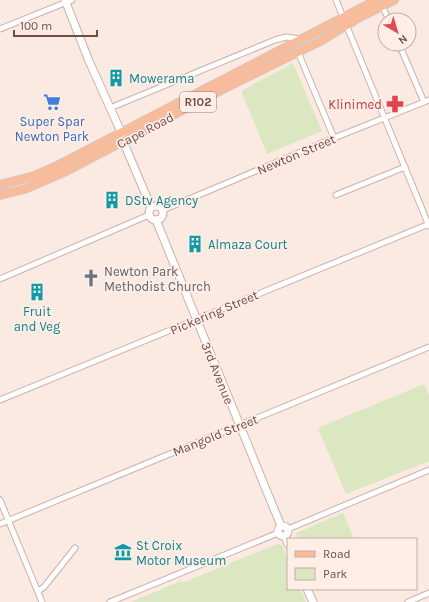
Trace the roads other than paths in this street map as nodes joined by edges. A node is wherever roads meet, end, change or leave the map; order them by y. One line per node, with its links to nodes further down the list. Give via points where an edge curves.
1 (336, 0): 5 (street)
2 (394, 0): 4 (main road, Cape Road / R102)
3 (68, 1): 7 (street); 12 (street, via 89,61)
4 (380, 3): 5 (main road, Cape Road / R102); 6 (main road, Cape Road / R102)
5 (343, 17): 6 (street); 8 (main road, Cape Road / R102)
6 (346, 26): 9 (main road, Cape Road / R102); 13 (street)
7 (0, 30)
8 (302, 39): 12 (street, via 285,37); 14 (main road, Cape Road / R102)
9 (298, 52): 15 (street); 16 (main road, Cape Road / R102)
10 (403, 52): 11 (street)
11 (426, 101): 13 (street, Newton Street)
12 (110, 108): 14 (street)
13 (385, 118): 15 (street, Newton Street); 17 (street)
14 (121, 132): 16 (street); 18 (main road, Cape Road / R102, via 42,173)
15 (334, 138): 22 (street, Newton Street)
16 (123, 141): 19 (main road, Cape Road / R102, via 45,182); 21 (street)
17 (405, 167): 20 (street); 25 (street)
18 (0, 185)
19 (0, 195)
20 (336, 195)
21 (151, 207): 22 (street, via 158,205); 23 (street)
22 (163, 210): 24 (street, via 162,217)
23 (149, 215): 24 (street); 26 (street)
24 (156, 220): 27 (street, 3rd Avenue)
25 (429, 225): 27 (street, Pickering Street)
26 (0, 279)
27 (196, 320): 29 (street, Pickering Street); 30 (street, 3rd Avenue)
28 (429, 347): 30 (street, Mangold Street)
29 (0, 400)
30 (240, 425): 33 (street, Mangold Street); 35 (street, 3rd Avenue)
31 (429, 470): 35 (street)
32 (0, 500): 33 (street)
33 (8, 520): 34 (street, Mangold Street); 39 (street)
34 (0, 524)
35 (283, 531): 36 (street, 3rd Avenue); 42 (street)
36 (287, 541)
37 (75, 548): 39 (street)
38 (307, 590): 43 (street)
39 (38, 591): 41 (street)
40 (429, 593): 44 (street)
41 (42, 602)
42 (110, 602)
43 (312, 602)
44 (408, 602)

